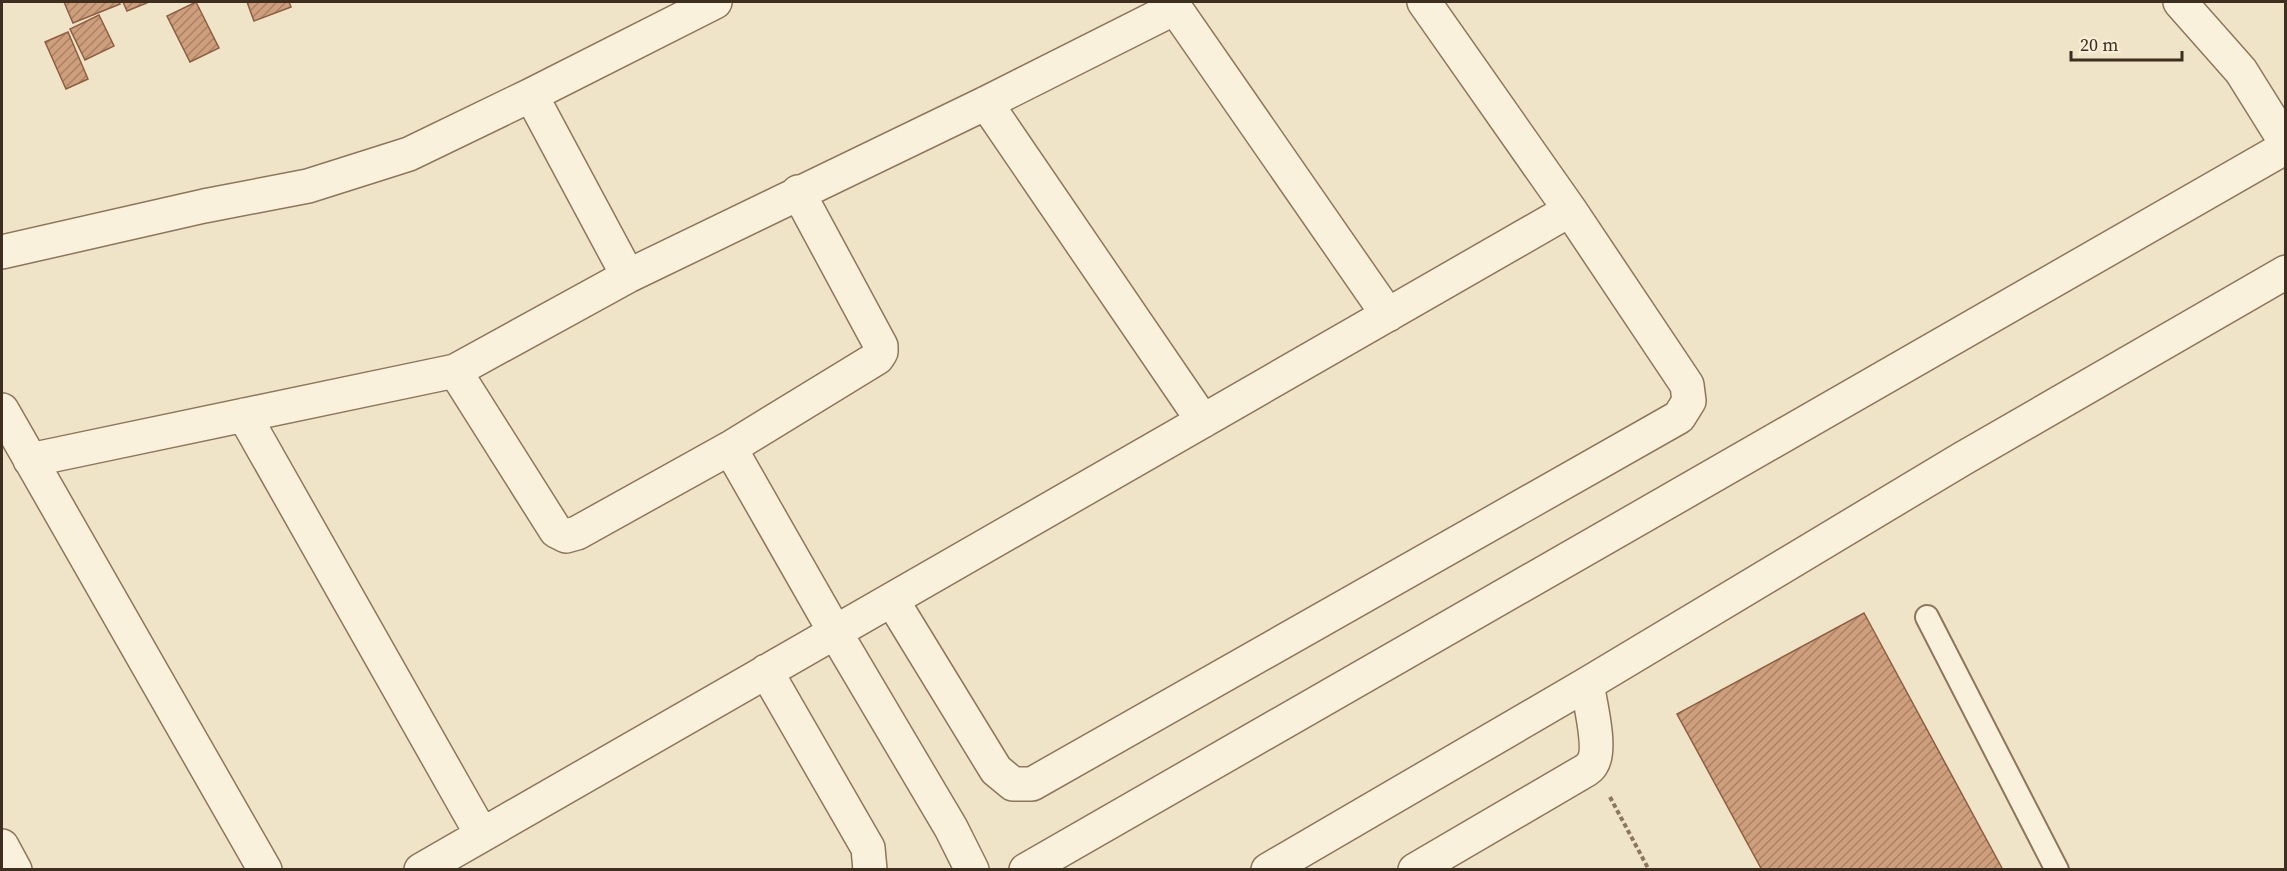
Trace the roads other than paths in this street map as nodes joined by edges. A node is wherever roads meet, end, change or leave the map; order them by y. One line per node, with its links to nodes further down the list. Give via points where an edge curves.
1 (715, 2): 5 (street)
2 (1424, 2): 9 (street)
3 (2180, 2): 7 (street, via 2241,71)
4 (1173, 4): 6 (street); 13 (street)
5 (531, 95): 10 (street, via 409,154 308,186); 12 (street)
6 (986, 104): 8 (street); 17 (street)
7 (2286, 146): 32 (street)
8 (798, 192): 12 (street); 18 (street, via 881,352)
9 (1570, 210): 13 (street); 20 (street, via 1687,385 1689,401 1678,417 1032,784 1013,783 996,770)
10 (2, 252)
11 (2286, 272): 24 (street, via 1952,465)
12 (628, 276): 14 (street)
13 (1388, 315): 17 (street)
14 (455, 370): 16 (street); 18 (street, via 556,531 566,536)
15 (2, 410): 19 (street)
16 (244, 415): 19 (street); 25 (street)
17 (1203, 421): 20 (street)
18 (730, 448): 22 (street)
19 (30, 460): 28 (street)
20 (892, 600): 22 (street)
21 (1927, 617): 35 (lane)
22 (835, 632): 23 (street); 31 (street)
23 (766, 671): 25 (street); 30 (street, via 868,848)
24 (1587, 684): 33 (street); 34 (street, via 1596,744 1592,765)
25 (482, 835): 29 (street)
26 (2, 846): 27 (street)
27 (15, 870)
28 (265, 870)
29 (422, 870)
30 (870, 870)
31 (972, 870)
32 (1026, 870)
33 (1268, 870)
34 (1415, 870)
35 (2056, 870)

